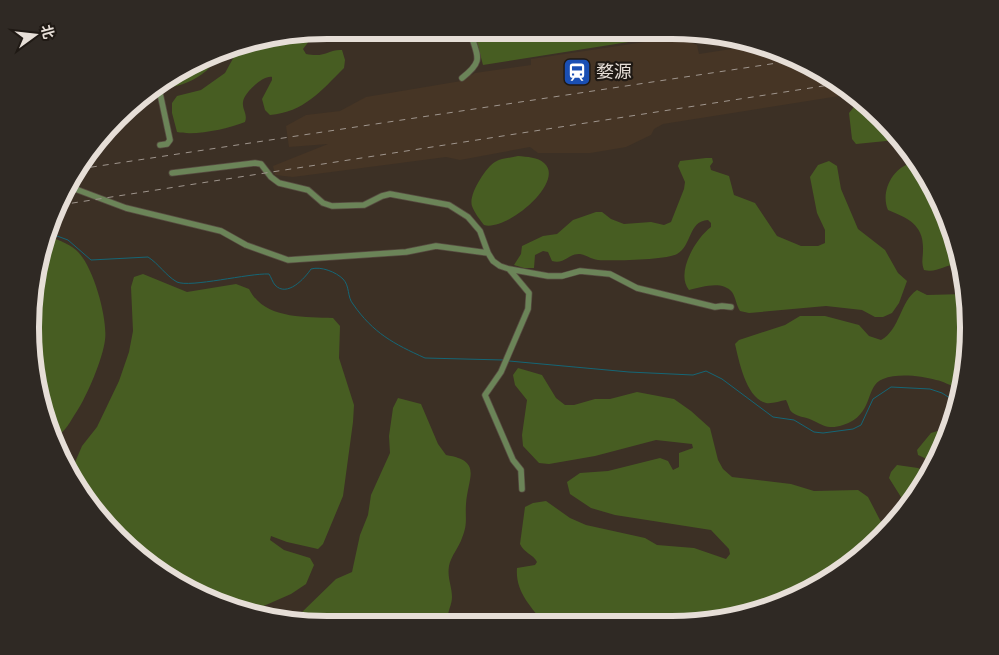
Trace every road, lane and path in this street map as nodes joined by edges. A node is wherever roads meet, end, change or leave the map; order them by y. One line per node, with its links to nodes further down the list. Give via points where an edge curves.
1 (472, 39): 2 (street, via 478,61 476,67)
2 (462, 78)
3 (160, 92): 4 (street, via 170,140)
4 (160, 145)
5 (172, 172): 7 (street, via 255,163 261,164 279,183 308,190 322,203 332,206 364,205 390,194 440,202 468,217 480,231)
6 (74, 189): 7 (street, via 126,208 221,231 246,245 288,260 406,252 436,246)
7 (488, 253): 8 (street, via 500,266)
8 (509, 269): 9 (street, via 548,276 580,271 610,274 637,288 715,308); 10 (street, via 528,290 530,302 501,372 485,395 513,460 521,470)
9 (731, 307)
10 (522, 489)

